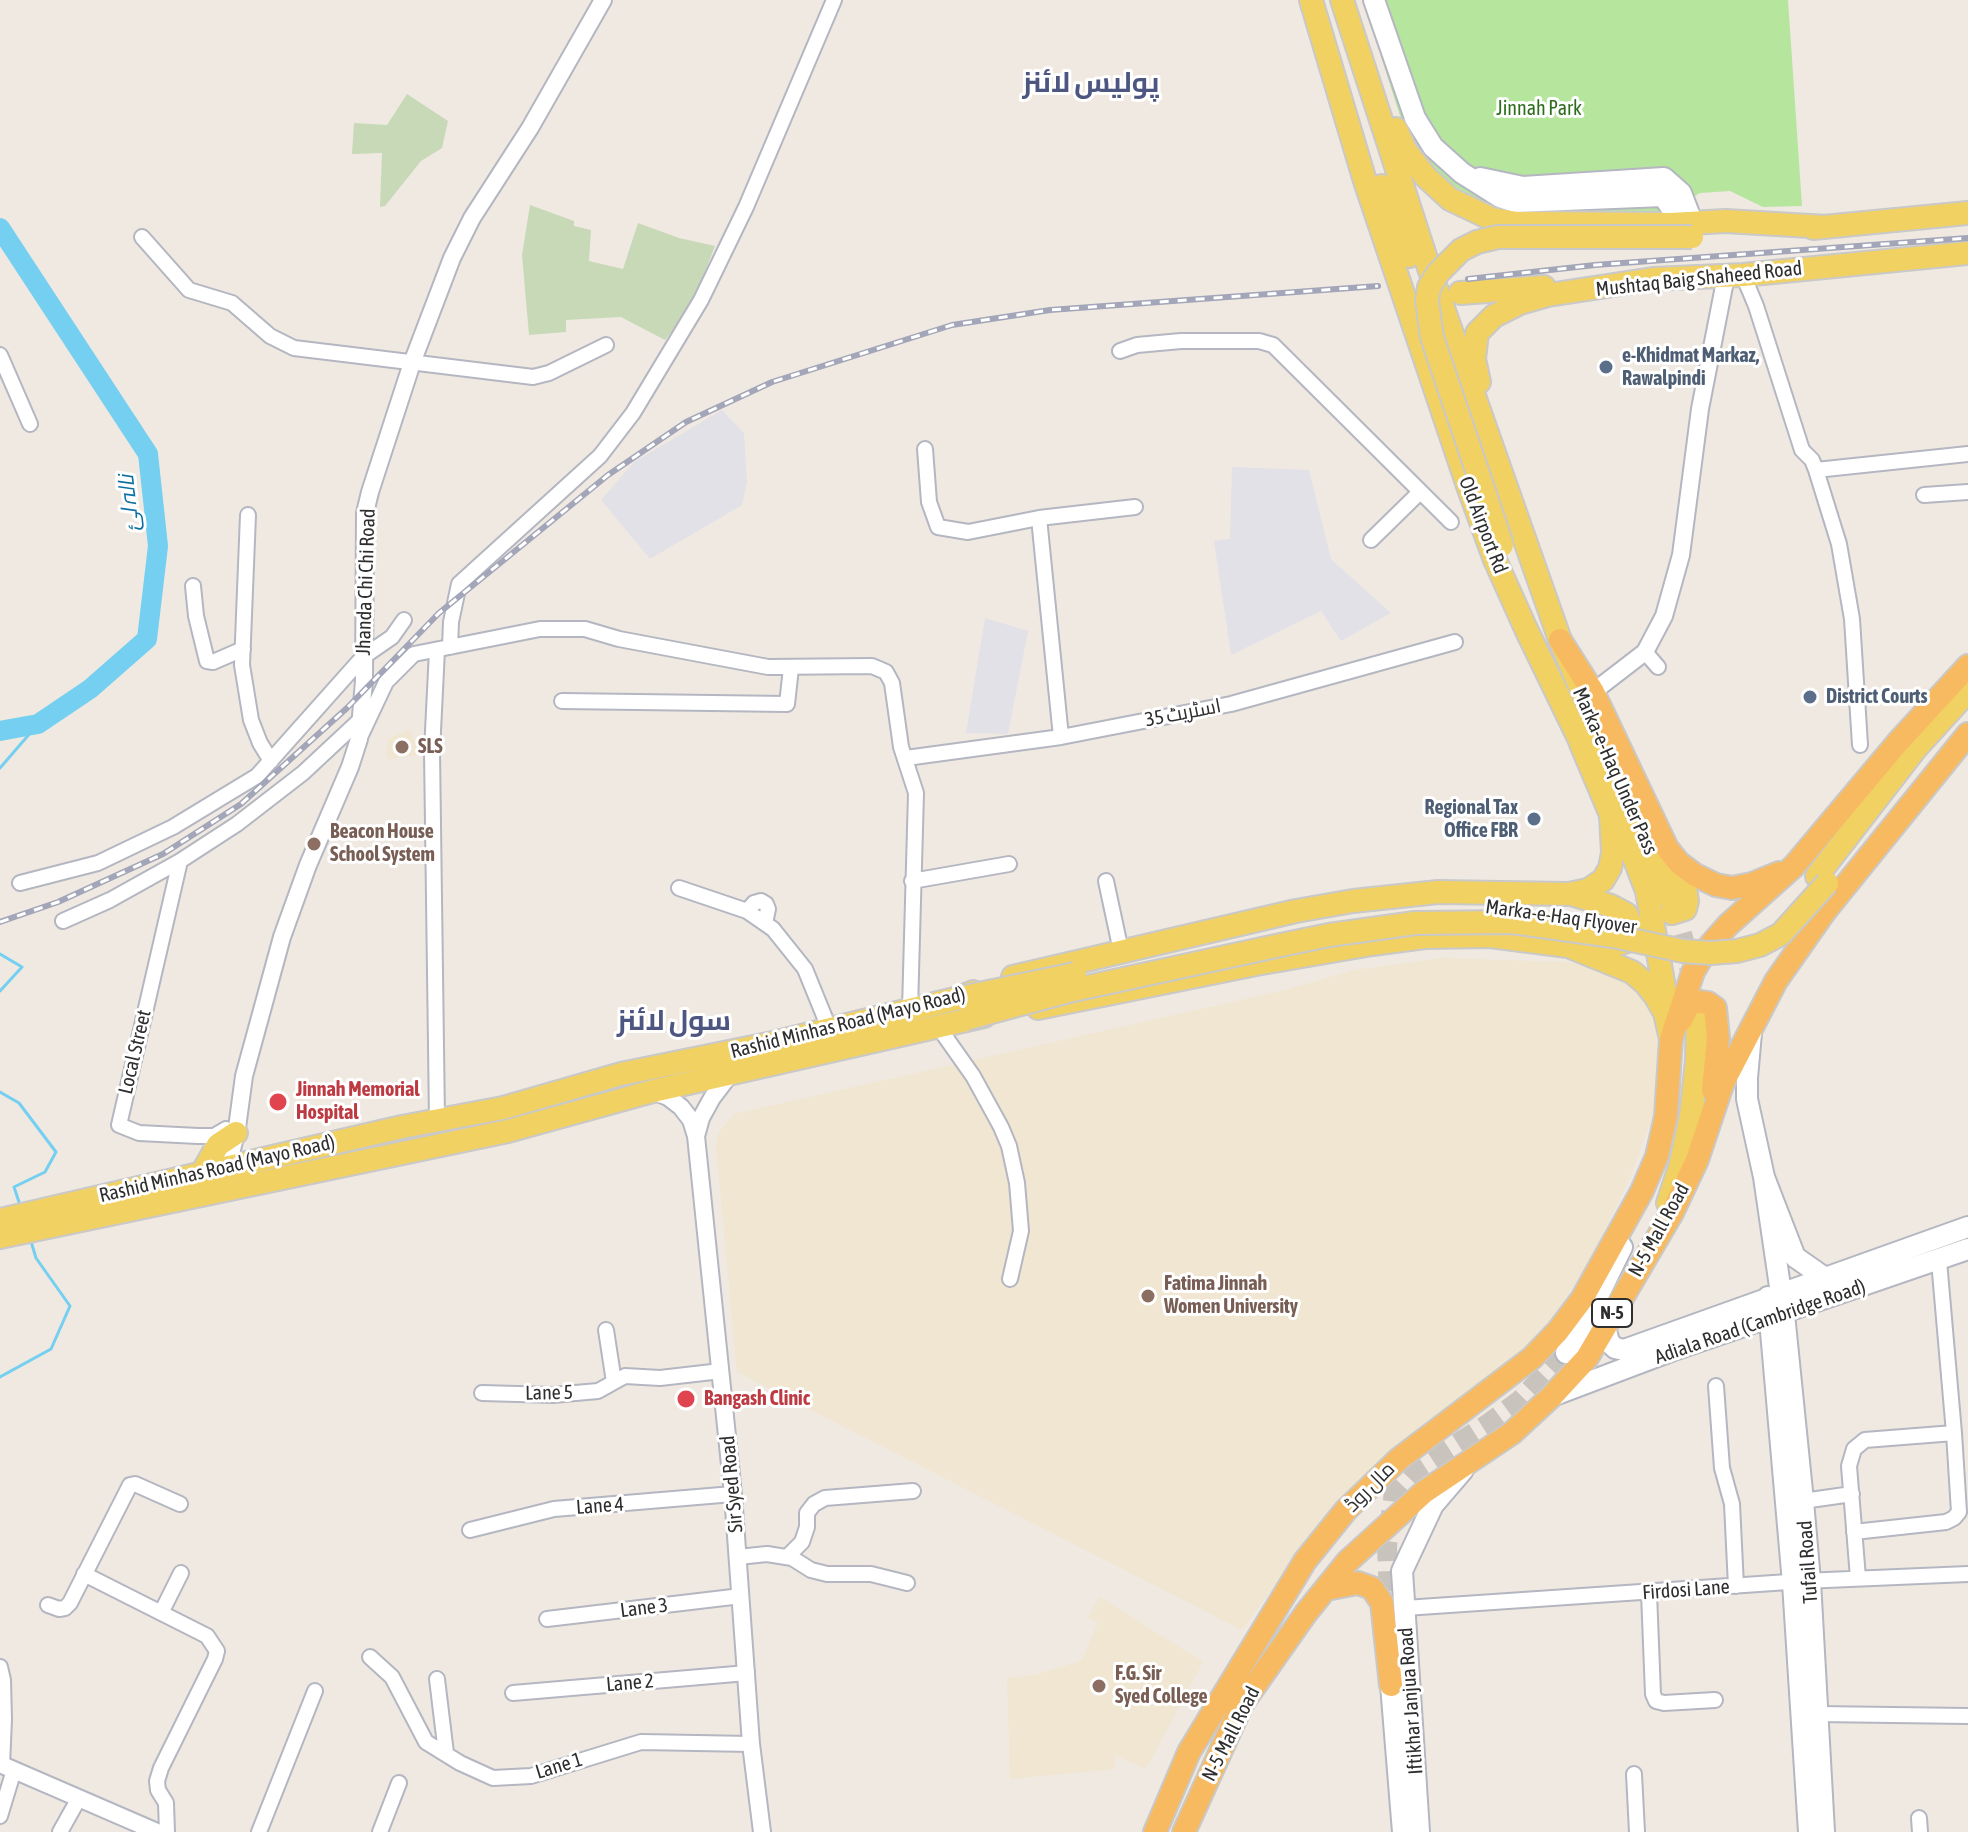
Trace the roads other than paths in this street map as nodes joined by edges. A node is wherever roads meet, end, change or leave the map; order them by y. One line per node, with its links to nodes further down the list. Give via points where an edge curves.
1 (603, 0): 22 (street, Jhanda Chi Chi Road, via 472,218)
2 (834, 0): 41 (street, via 701,300 633,413 600,456 459,584)
3 (1311, 0): 21 (main road, Old Airport Rd)
4 (1317, 0): 13 (main road)
5 (1374, 0): 7 (main road, via 1415,118)
6 (1342, 2): 9 (main road, via 1375,69 1405,150 1450,199 1492,219 1518,223); 17 (main road, Old Airport Rd)
7 (1433, 147): 9 (main road, via 1462,173 1515,202 1663,196 1675,213); 10 (main road, via 1479,177 1523,187 1664,178 1681,193)
8 (1968, 213): 10 (main road, via 1826,227)
9 (1670, 224): 10 (main road)
10 (1692, 230): 38 (main road, bridge, via 1498,237 1461,250 1429,287 1432,337)
11 (142, 237): 22 (street, via 189,290 232,303 281,343 325,354)
12 (1968, 253): 14 (main road, Mushtaq Baig Shaheed Road)
13 (1409, 256)
14 (1735, 276): 15 (main road, Mushtaq Baig Shaheed Road); 27 (street, via 1756,306 1802,450); 43 (street, via 1700,409 1681,555 1664,616)
15 (1653, 279): 16 (main road); 26 (main road, Mushtaq Baig Shaheed Road, via 1520,303 1494,316 1477,333 1474,359)
16 (1460, 293)
17 (1454, 340): 21 (main road, via 1435,300 1426,297 1417,305); 26 (main road, Old Airport Rd)
18 (606, 345): 22 (street, via 533,377)
19 (1120, 351): 28 (street, via 1181,341 1273,345)
20 (0, 355): 23 (street)
21 (1423, 357): 38 (main road, Old Airport Rd, via 1495,560)
22 (412, 363): 44 (street, Jhanda Chi Chi Road, via 365,513)
23 (30, 424)
24 (925, 449): 33 (street, via 929,502 938,527 968,532)
25 (1968, 454): 27 (street)
26 (1497, 463): 39 (main road, Old Airport Rd)
27 (1816, 470): 57 (street, via 1846,575)
28 (1420, 492): 34 (street); 35 (street)
29 (1968, 492): 30 (street)
30 (1924, 495)
31 (1135, 507): 33 (street)
32 (248, 515): 42 (street)
33 (1039, 518): 54 (street)
34 (1451, 522)
35 (1371, 540)
36 (193, 586): 42 (street, via 207,661)
37 (404, 620): 44 (street, via 392,637)
38 (1526, 629): 56 (main road, Old Airport Rd)
39 (1560, 640): 49 (highway); 71 (main road, Marka-e-Haq Under Pass)
40 (1455, 642): 54 (street, اسٹریٹ 35, via 1231,704)
41 (443, 648): 47 (street, via 540,629 585,629); 55 (street, via 414,654 386,682); 85 (street, via 432,751)
42 (243, 649): 59 (street, via 251,720)
43 (1645, 652): 46 (street); 49 (street)
44 (363, 657): 52 (street, Jhanda Chi Chi Road); 59 (street)
45 (1968, 666): 63 (highway)
46 (1658, 667)
47 (791, 668): 50 (street, via 787,704); 58 (street, via 872,666 886,672)
48 (1968, 691): 64 (main road, Marka-e-Haq Flyover, via 1916,748)
49 (1593, 692): 60 (highway)
50 (562, 701)
51 (1968, 709): 64 (main road, Marka-e-Haq Flyover)
52 (362, 718): 55 (street, Jhanda Chi Chi Road); 61 (street, via 274,797)
53 (1968, 734): 78 (highway, N-5 Mall Road / N-5, via 1825,911)
54 (1061, 737): 58 (street, اسٹریٹ 35)
55 (359, 739): 86 (street, Jhanda Chi Chi Road, via 282,937 244,1076)
56 (1581, 744): 69 (main road, Old Airport Rd, via 1622,821); 70 (main road, Rashid Minhas Road (Mayo Road), via 1611,815 1613,853 1603,880)
57 (1860, 745)
58 (906, 758): 65 (street, via 916,793)
59 (271, 761): 67 (street, via 257,776 161,833 98,863)
60 (1667, 848): 63 (highway, via 1695,875 1732,888); 69 (main road, via 1685,887 1685,909 1665,911)
61 (180, 861): 72 (street); 86 (street, Local Street, via 119,1125 139,1133 214,1136)
62 (1009, 864): 65 (street)
63 (1794, 866): 81 (highway, via 1706,950 1693,972)
64 (1822, 880): 77 (main road, Marka-e-Haq Flyover, bridge, via 1781,916 1745,936 1722,940 1681,938 1512,908 1407,910 1313,924)
65 (912, 881): 76 (street)
66 (1106, 881): 74 (street)
67 (20, 883)
68 (679, 888): 80 (street, via 747,911 754,903 766,904 765,923 805,969)
69 (1647, 891): 81 (main road, Old Airport Rd)
70 (1569, 894): 73 (main road, via 1626,914 1631,934 1620,945); 74 (main road, Rashid Minhas Road (Mayo Road), via 1401,895 1296,911)
71 (1672, 902)
72 (63, 921)
73 (1568, 946): 77 (main road, Rashid Minhas Road (Mayo Road), via 1490,936 1425,937 1074,1002); 81 (main road, Rashid Minhas Road (Mayo Road), via 1618,964 1645,983 1665,1013)
74 (1121, 951): 77 (main road, Rashid Minhas Road (Mayo Road), via 1004,980)
75 (1698, 1008): 96 (main road, via 1691,1116)
76 (910, 1009): 77 (main road, Rashid Minhas Road (Mayo Road)); 80 (main road, Rashid Minhas Road (Mayo Road))
77 (960, 1009): 79 (main road, Rashid Minhas Road (Mayo Road))
78 (1753, 1022): 84 (highway, N-5 Mall Road / N-5); 90 (main road, via 1747,1099)
79 (937, 1025): 82 (main road, Rashid Minhas Road (Mayo Road)); 101 (street, via 973,1076 1009,1146 1021,1231)
80 (829, 1028): 85 (main road, Rashid Minhas Road (Mayo Road))
81 (1671, 1039): 84 (highway, via 1689,1004 1701,1001 1715,1008); 92 (highway, مال روڈ, via 1666,1116)
82 (731, 1073): 83 (main road, Rashid Minhas Road (Mayo Road)); 87 (street, Sir Syed Road, via 712,1098)
83 (653, 1091): 87 (street, Sir Syed Road, via 681,1107); 91 (main road, Rashid Minhas Road (Mayo Road), via 508,1131)
84 (1712, 1111): 96 (highway, N-5 Mall Road / N-5, via 1697,1160)
85 (437, 1120): 88 (main road, Rashid Minhas Road (Mayo Road))
86 (237, 1128): 88 (main road); 89 (street, Jhanda Chi Chi Road); 91 (main road, via 218,1145)
87 (696, 1136): 107 (street, Sir Syed Road)
88 (275, 1157): 89 (main road, Rashid Minhas Road (Mayo Road))
89 (228, 1167): 91 (main road, Rashid Minhas Road (Mayo Road))
90 (1764, 1177): 100 (main road, via 1795,1257); 102 (main road, Tufail Road)
91 (207, 1182): 93 (main road, Rashid Minhas Road (Mayo Road))
92 (1642, 1191): 106 (main road, via 1620,1250); 144 (highway, مال روڈ / N-5, via 1582,1299 1558,1331 1501,1384 1399,1459 1346,1510 1305,1561)
93 (50, 1217): 94 (main road, Rashid Minhas Road (Mayo Road)); 97 (main road, Rashid Minhas Road (Mayo Road))
94 (0, 1220)
95 (1968, 1227): 100 (main road, Adiala Road (Cambridge Road))
96 (1658, 1235): 104 (highway, N-5 Mall Road / N-5)
97 (0, 1237)
98 (1968, 1249): 99 (main road, Adiala Road (Cambridge Road))
99 (1939, 1261): 103 (main road, Adiala Road (Cambridge Road)); 112 (street)
100 (1825, 1278): 102 (main road, Adiala Road (Cambridge Road))
101 (1010, 1279)
102 (1775, 1295): 103 (main road, Tufail Road); 104 (main road, Adiala Road (Cambridge Road), via 1624,1350 1609,1342)
103 (1777, 1317): 111 (main road, Adiala Road (Cambridge Road)); 117 (main road, Tufail Road); 127 (main road, Tufail Road)
104 (1607, 1322): 111 (highway, N-5 Mall Road / N-5, via 1587,1358)
105 (606, 1330): 108 (street)
106 (1566, 1353)
107 (721, 1371): 108 (street, Lane 5, via 625,1376); 115 (street, Sir Syed Road)
108 (614, 1382): 110 (street, Lane 5, via 598,1391 553,1395)
109 (1716, 1386): 129 (street, via 1722,1468 1732,1504)
110 (482, 1393)
111 (1552, 1396): 113 (highway, N-5 Mall Road / N-5)
112 (1954, 1433): 116 (street, via 1865,1440 1854,1449 1849,1466); 120 (street, via 1959,1512 1954,1518)
113 (1471, 1461): 130 (highway, N-5 Mall Road / N-5, via 1424,1492 1348,1561); 134 (main road, Iftikhar Janjua Road, via 1433,1505 1402,1571)
114 (913, 1491): 122 (street, via 825,1498 807,1513 802,1542)
115 (733, 1494): 119 (street, Lane 4, via 554,1509); 121 (street, Sir Syed Road)
116 (1852, 1494): 117 (street); 120 (street)
117 (1803, 1501): 127 (main road, Tufail Road)
118 (180, 1504): 124 (street, via 130,1485)
119 (470, 1530)
120 (1854, 1532): 126 (street)
121 (738, 1557): 122 (street); 132 (street, Sir Syed Road)
122 (787, 1557): 128 (street, via 827,1574 871,1574)
123 (181, 1573): 135 (street)
124 (84, 1574): 133 (street, via 65,1608); 135 (street)
125 (1968, 1574): 126 (street, Firdosi Lane)
126 (1858, 1578): 127 (street, Firdosi Lane)
127 (1802, 1582): 129 (street, Firdosi Lane); 146 (main road, Tufail Road); 168 (main road, Tufail Road)
128 (907, 1583)
129 (1736, 1586): 131 (street, Firdosi Lane)
130 (1326, 1589): 141 (highway, via 1358,1583 1372,1588 1382,1603); 144 (highway, N-5 Mall Road / N-5)
131 (1649, 1593): 134 (street, Firdosi Lane); 145 (street, via 1656,1701)
132 (741, 1596): 136 (street, Lane 3); 139 (street, Sir Syed Road)
133 (48, 1605)
134 (1405, 1608): 166 (main road, Iftikhar Janjua Road)
135 (161, 1613): 159 (street, via 207,1636 217,1651 157,1781 166,1803)
136 (547, 1619)
137 (370, 1657): 149 (street, Lane 1, via 392,1677 426,1742)
138 (0, 1667): 150 (street)
139 (747, 1673): 143 (street, Lane 2); 148 (street, Sir Syed Road)
140 (437, 1679): 149 (street)
141 (1391, 1685): 165 (main road, Iftikhar Janjua Road)
142 (315, 1691): 160 (street)
143 (513, 1693)
144 (1233, 1698): 153 (highway, مال روڈ / N-5, via 1189,1752); 155 (highway, N-5 Mall Road / N-5)
145 (1715, 1700)
146 (1817, 1714): 147 (street); 169 (main road, Tufail Road)
147 (1968, 1716)
148 (751, 1744): 149 (street, Lane 1, via 641,1742 531,1776 493,1778); 162 (street, Sir Syed Road)
149 (446, 1753)
150 (5, 1766): 154 (street); 156 (street)
151 (1634, 1774): 167 (street)
152 (399, 1783): 161 (street)
153 (1172, 1792): 155 (highway, via 1206,1750); 163 (highway, مال روڈ / N-5)
154 (79, 1798): 157 (street); 158 (street)
155 (1195, 1805): 164 (highway, N-5 Mall Road / N-5)
156 (0, 1816)
157 (151, 1831)
158 (60, 1832)
159 (167, 1832)
160 (259, 1832)
161 (380, 1832)
162 (762, 1832)
163 (1155, 1832)
164 (1184, 1832)
165 (1403, 1832)
166 (1419, 1832)
167 (1637, 1832)
168 (1809, 1832)
169 (1824, 1832)

